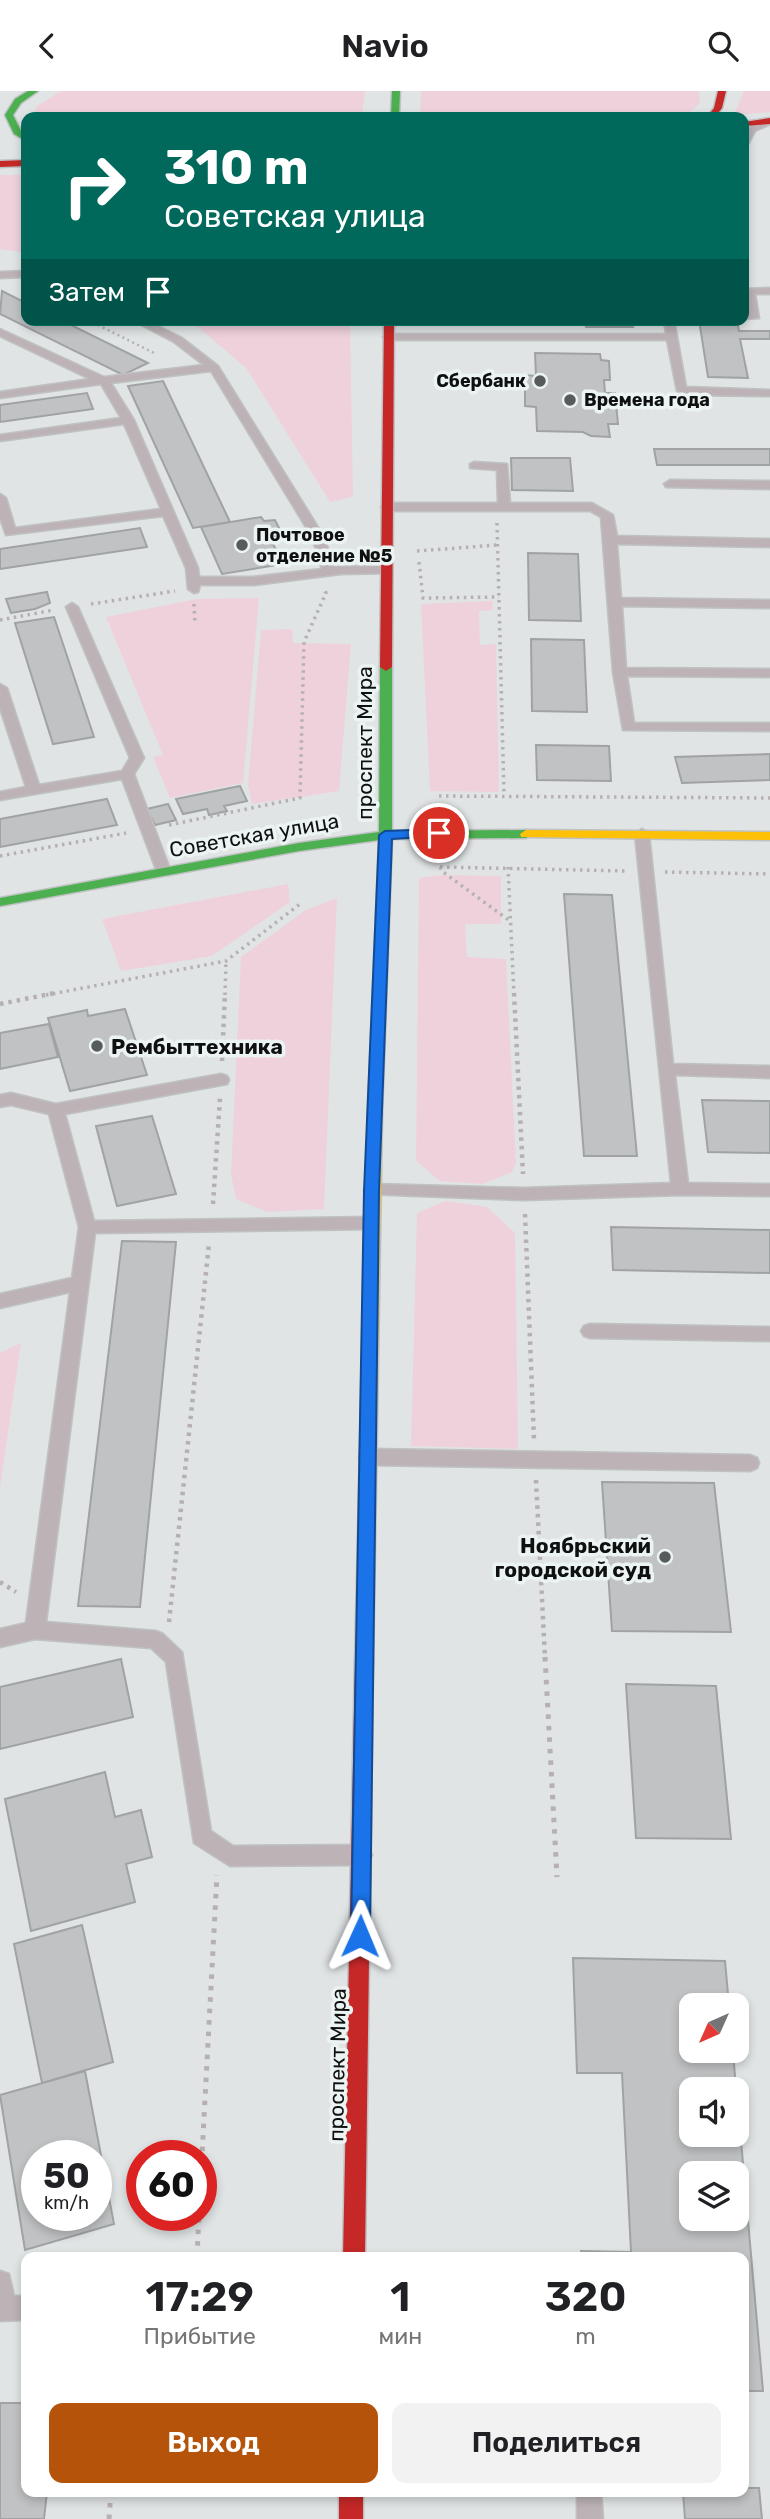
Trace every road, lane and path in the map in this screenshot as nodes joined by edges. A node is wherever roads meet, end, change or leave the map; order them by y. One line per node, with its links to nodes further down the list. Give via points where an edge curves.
1 (34, 91): 8 (main road, via 18,101 9,115)
2 (397, 91): 4 (main road)
3 (722, 91): 5 (main road)
4 (395, 112)
5 (715, 112)
6 (769, 121): 7 (main road)
7 (749, 133)
8 (21, 135)
9 (21, 163): 10 (main road)
10 (0, 164)
11 (21, 274): 12 (lane)
12 (0, 275)
13 (749, 291): 16 (lane, via 755,316)
14 (749, 291): 15 (lane)
15 (770, 291)
16 (749, 316)
17 (100, 326): 26 (path, via 164,358)
18 (149, 326): 25 (lane, via 178,340)
19 (389, 326): 24 (lane); 37 (main road, проспект Мира)
20 (477, 326): 24 (lane)
21 (670, 326): 23 (lane)
22 (0, 332): 27 (lane)
23 (671, 337): 24 (lane, via 567,333); 28 (lane, via 681,389)
24 (474, 341)
25 (215, 368): 26 (lane); 45 (lane, via 318,537)
26 (178, 370): 27 (lane)
27 (105, 382): 29 (lane); 30 (lane)
28 (770, 393)
29 (0, 395)
30 (128, 420): 31 (lane); 38 (lane)
31 (0, 438)
32 (474, 466): 36 (lane, via 503,466)
33 (670, 484): 34 (lane)
34 (770, 485)
35 (0, 498): 39 (lane)
36 (500, 505): 37 (lane); 40 (lane, via 600,510 607,515); 42 (path)
37 (387, 507): 44 (main road, проспект Мира)
38 (166, 512): 39 (lane); 48 (lane, via 192,568)
39 (5, 533)
40 (611, 540): 41 (lane); 50 (lane)
41 (770, 543)
42 (498, 545): 43 (path); 49 (path)
43 (418, 551)
44 (385, 570): 45 (lane); 67 (main road, проспект Мира)
45 (329, 571): 46 (lane)
46 (315, 573): 48 (lane); 64 (path, via 326,593 304,642)
47 (421, 584): 49 (path, via 423,598)
48 (194, 585): 52 (path)
49 (499, 597): 63 (path)
50 (615, 602): 51 (lane); 54 (lane)
51 (770, 604)
52 (72, 607): 53 (path); 59 (lane, via 137,758)
53 (0, 620)
54 (620, 672): 55 (lane); 58 (lane, via 628,727)
55 (770, 673)
56 (0, 688): 57 (lane)
57 (3, 709): 60 (lane)
58 (770, 727)
59 (127, 773): 60 (lane); 71 (lane)
60 (34, 790): 61 (lane)
61 (0, 796)
62 (439, 796): 63 (path)
63 (504, 796): 65 (path)
64 (300, 798)
65 (770, 798)
66 (642, 834): 67 (main road, Советская улица); 68 (main road, Советская улица); 70 (lane)
67 (385, 835): 71 (main road, Советская улица); 85 (main road, проспект Мира)
68 (770, 836)
69 (508, 867): 70 (path); 75 (path); 75 (path, via 440,866)
70 (645, 871): 72 (path); 78 (lane)
71 (164, 872): 73 (main road, Советская улица)
72 (770, 874)
73 (0, 902)
74 (300, 904): 76 (path)
75 (510, 922): 86 (path)
76 (226, 961): 77 (path); 80 (path)
77 (0, 1005)
78 (666, 1069): 79 (lane); 83 (lane)
79 (770, 1072)
80 (222, 1080): 82 (lane); 88 (path)
81 (0, 1101): 82 (lane, via 11,1099)
82 (56, 1109): 89 (lane)
83 (680, 1189): 84 (lane); 86 (lane)
84 (770, 1190)
85 (372, 1191): 86 (lane); 87 (main road, проспект Мира)
86 (524, 1194): 95 (path)
87 (371, 1223): 88 (lane); 94 (main road, проспект Мира)
88 (211, 1224): 89 (lane); 99 (path)
89 (87, 1227): 90 (lane)
90 (80, 1283): 91 (lane); 97 (lane)
91 (0, 1301)
92 (590, 1331): 93 (lane)
93 (770, 1334)
94 (368, 1457): 95 (lane); 100 (main road, проспект Мира)
95 (535, 1459): 96 (lane); 102 (path)
96 (750, 1463)
97 (35, 1630): 98 (lane); 99 (lane, via 156,1640)
98 (0, 1638)
99 (166, 1649): 100 (lane, via 175,1658 201,1836 230,1856)
100 (362, 1855): 106 (main road, проспект Мира)
101 (209, 1866): 103 (path, via 217,1874)
102 (557, 1877)
103 (203, 2140)
104 (198, 2231): 105 (path)
105 (197, 2252)
106 (354, 2252)
107 (0, 2283): 108 (lane)
108 (10, 2308)
109 (111, 2497): 111 (path)
110 (351, 2497): 112 (main road)
111 (109, 2519)
112 (351, 2519)

